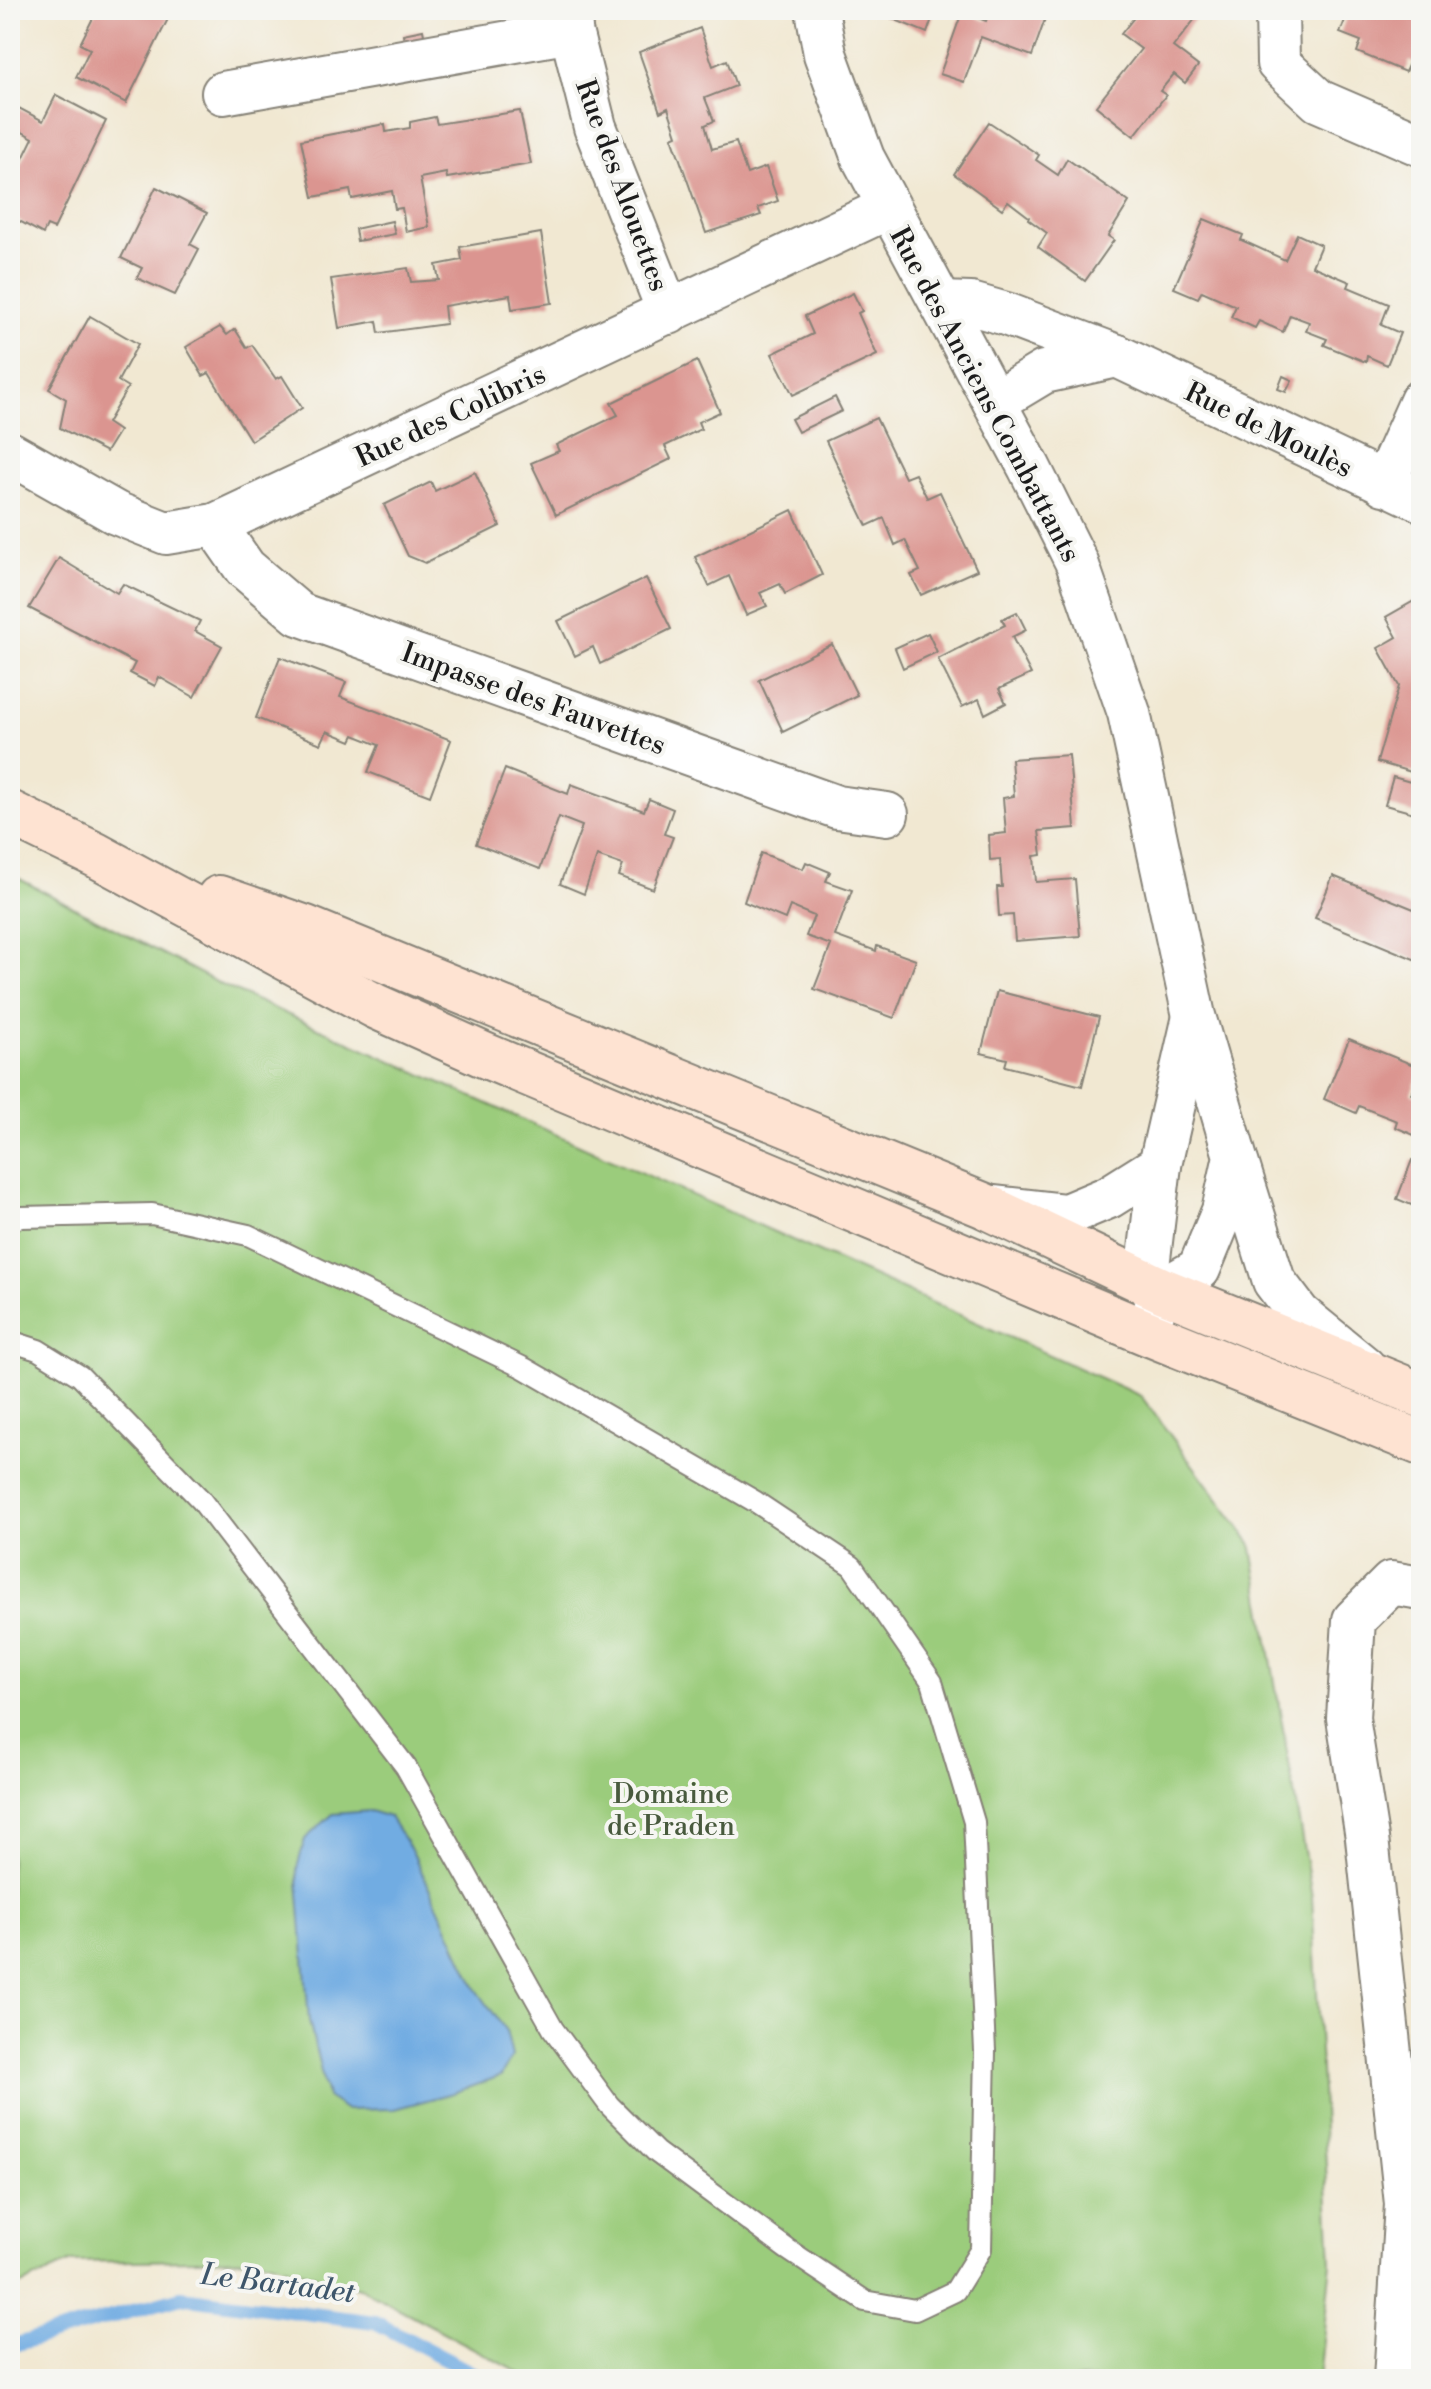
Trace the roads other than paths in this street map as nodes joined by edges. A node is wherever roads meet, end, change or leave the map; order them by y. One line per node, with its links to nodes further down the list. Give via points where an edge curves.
1 (817, 10): 6 (street, Rue des Anciens Combattants, via 825,54 863,158)
2 (1277, 10): 5 (street, via 1278,63 1319,101)
3 (571, 20): 4 (street); 8 (street, Rue des Alouettes, via 595,127)
4 (223, 93)
5 (1421, 145)
6 (888, 208): 7 (street, Rue des Anciens Combattants); 8 (street, Rue des Colibris)
7 (941, 303): 9 (street, Rue de Moulès, via 971,304 1006,314); 11 (street, Rue des Anciens Combattants)
8 (669, 313): 14 (street, Rue des Colibris)
9 (1117, 356): 11 (street, via 1044,372); 13 (street, Rue de Moulès)
10 (1421, 401): 13 (street)
11 (994, 402): 18 (street, Rue des Anciens Combattants, via 1077,563 1129,713)
12 (10, 453): 14 (street, Rue des Colibris, via 116,513 166,533)
13 (1403, 492)
14 (215, 525): 16 (street, Impasse des Fauvettes, via 245,568 299,614 837,807)
15 (10, 813): 17 (main road)
16 (887, 814)
17 (96, 855): 21 (main road, via 306,928); 24 (main road, via 375,1006)
18 (1194, 1016): 19 (street, Rue des Anciens Combattants); 20 (street, Rue des Anciens Combattants)
19 (1235, 1156): 23 (street, Rue des Anciens Combattants, via 1223,1211 1199,1269); 26 (street, Rue des Anciens Combattants, via 1274,1281 1299,1314)
20 (1160, 1165): 21 (street, via 1109,1197 1066,1215); 23 (street, Rue des Anciens Combattants, via 1148,1267)
21 (983, 1205): 23 (main road)
22 (10, 1220): 25 (lane, via 152,1214 248,1235 524,1368 756,1502 852,1566 932,1682 974,1822 985,2051 981,2249 955,2291 915,2310 865,2301 656,2152 609,2105 553,2029 406,1767 201,1500 80,1376 38,1350)
23 (1162, 1290): 24 (street); 26 (main road)
24 (1145, 1332): 28 (main road)
25 (10, 1341)
26 (1377, 1378): 27 (main road)
27 (1421, 1395)
28 (1421, 1443)
29 (1421, 1588): 30 (street, via 1391,1583 1354,1620 1348,1718 1367,1838 1406,2204)
30 (1410, 2318): 31 (street)
31 (1395, 2379)

